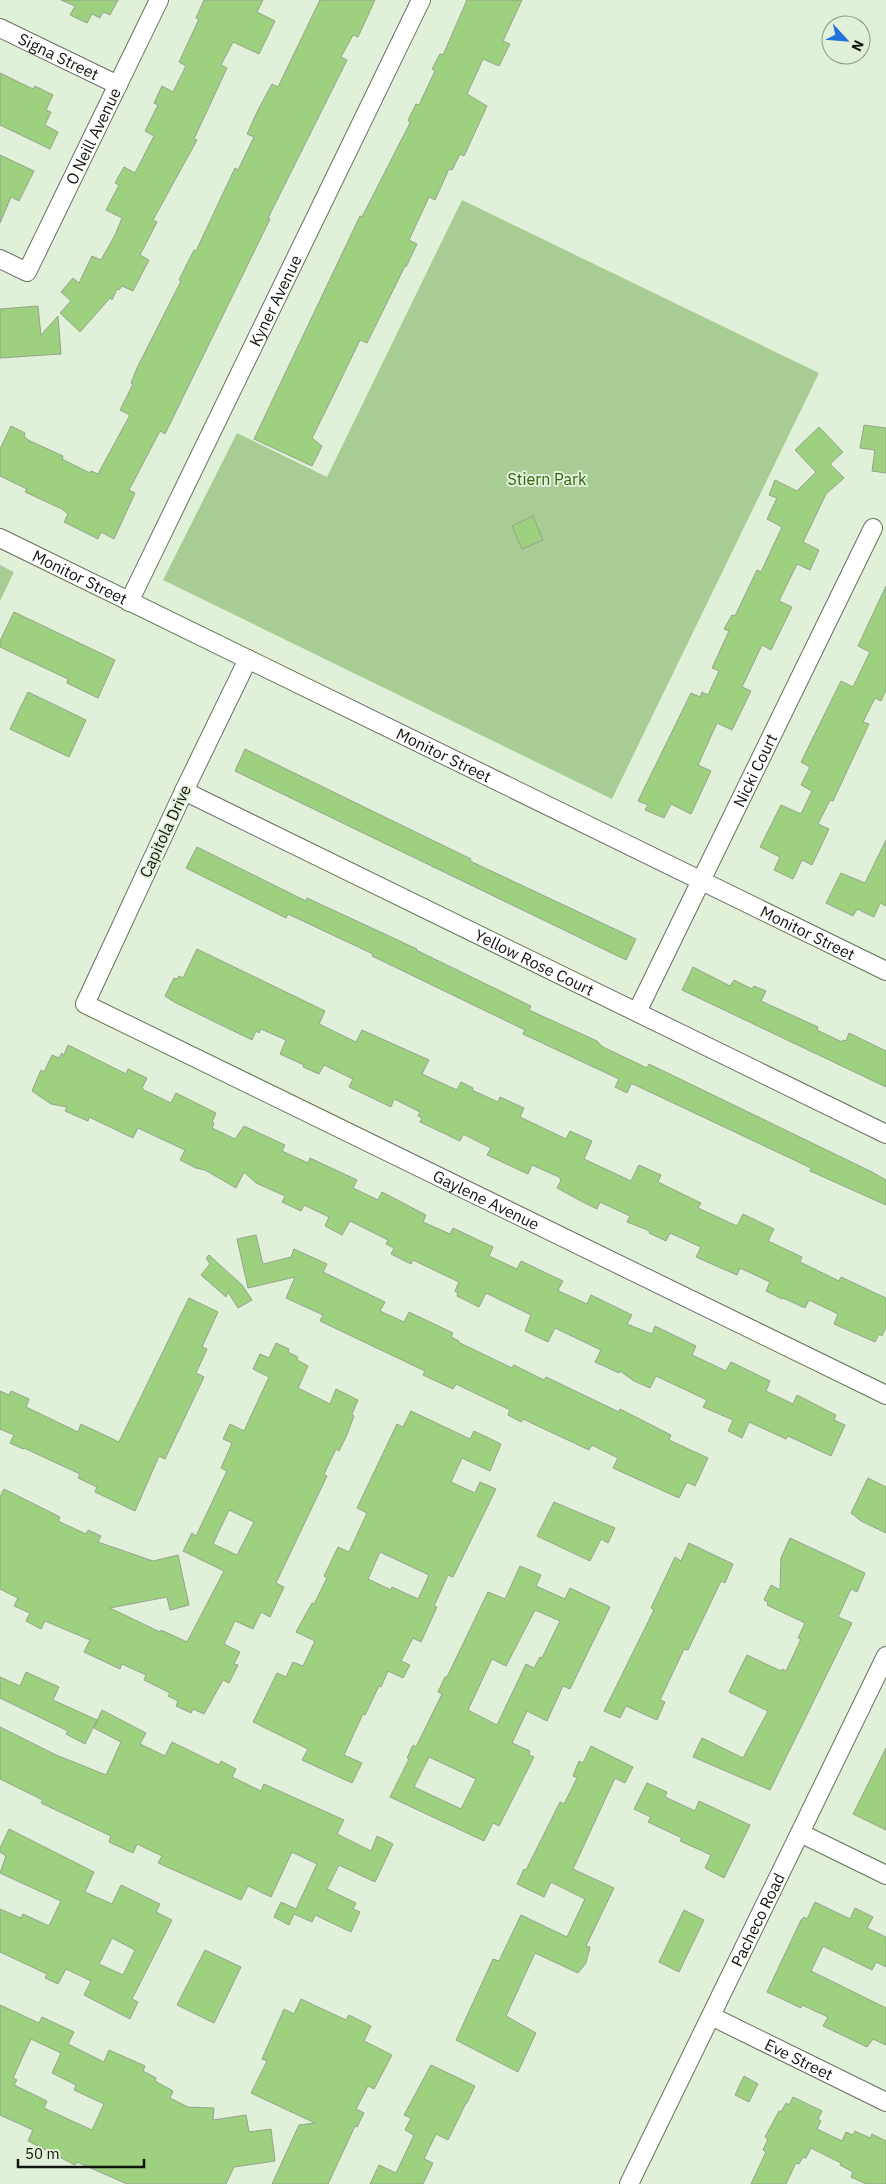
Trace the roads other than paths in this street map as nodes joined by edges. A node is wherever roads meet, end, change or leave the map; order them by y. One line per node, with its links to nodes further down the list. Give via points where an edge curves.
1 (159, 0): 4 (street, O Neill Avenue)
2 (421, 0): 8 (street, Kyner Avenue)
3 (0, 28): 4 (street, Signa Street)
4 (118, 85): 5 (street, O Neill Avenue, via 27,272)
5 (0, 259)
6 (873, 528): 11 (street, Nicki Court)
7 (0, 538): 8 (street, Monitor Street)
8 (129, 602): 9 (street, Monitor Street)
9 (248, 659): 10 (street, Capitola Drive); 11 (street, Monitor Street)
10 (184, 791): 13 (street, Capitola Drive); 14 (street, Yellow Rose Court)
11 (701, 881): 12 (street, Monitor Street); 14 (street, Nicki Court)
12 (886, 971)
13 (85, 1004): 16 (street, Gaylene Avenue)
14 (637, 1012): 15 (street, Yellow Rose Court)
15 (886, 1134)
16 (886, 1395)
17 (886, 1656): 18 (street, Pacheco Road)
18 (800, 1833): 19 (street); 20 (street, Pacheco Road)
19 (886, 1875)
20 (711, 2016): 21 (street, Eve Street); 22 (street, Pacheco Road)
21 (886, 2102)
22 (629, 2184)

